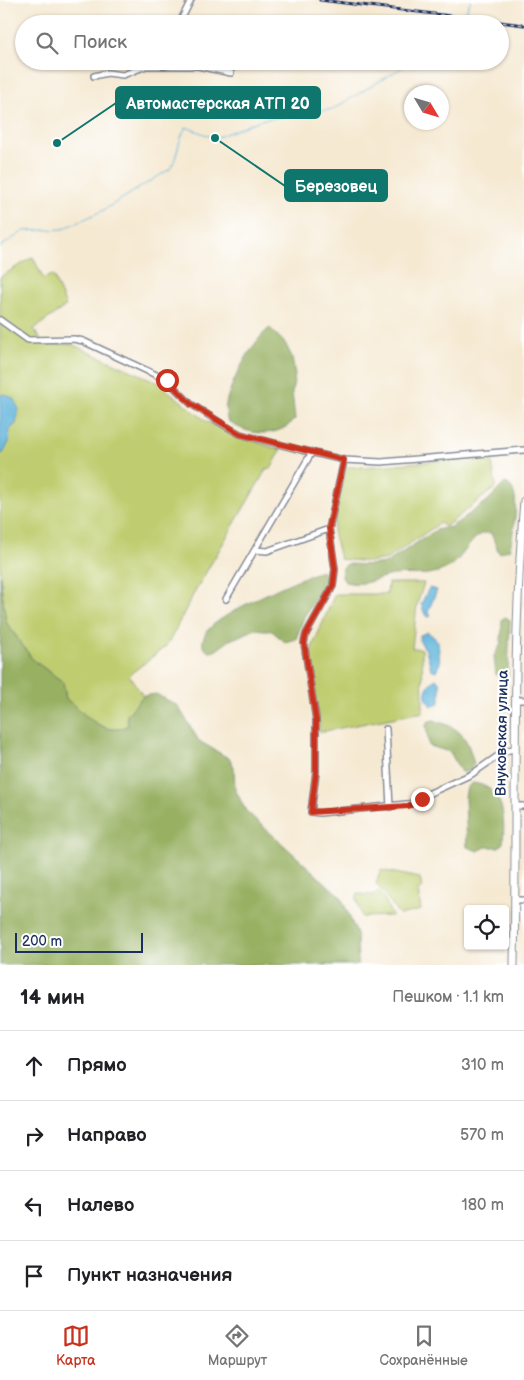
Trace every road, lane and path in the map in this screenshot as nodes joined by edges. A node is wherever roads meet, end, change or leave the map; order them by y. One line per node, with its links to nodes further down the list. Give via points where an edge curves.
1 (191, 0): 2 (street)
2 (184, 15)
3 (133, 70): 6 (street, via 123,75 107,73)
4 (217, 70): 5 (street)
5 (231, 73)
6 (94, 76)
7 (0, 320): 9 (street, via 28,340 83,341 167,380 191,404 232,430)
8 (524, 450): 10 (street, via 381,462)
9 (312, 452): 10 (street); 13 (street)
10 (344, 460): 12 (street)
11 (524, 501): 15 (main road, Внуковская улица)
12 (329, 528): 13 (street, via 272,549); 21 (street, via 335,569 333,586 304,643 316,720 316,772 311,812)
13 (256, 550): 14 (street)
14 (226, 599)
15 (516, 700): 16 (street); 18 (main road, Внуковская улица)
16 (524, 700)
17 (386, 728): 21 (street)
18 (516, 748): 19 (main road, Внуковская улица); 21 (street, via 416,803)
19 (515, 806): 20 (street); 22 (main road, Внуковская улица)
20 (524, 806)
21 (390, 807)
22 (515, 900): 23 (street); 24 (main road, Внуковская улица)
23 (524, 900)
24 (514, 965)

